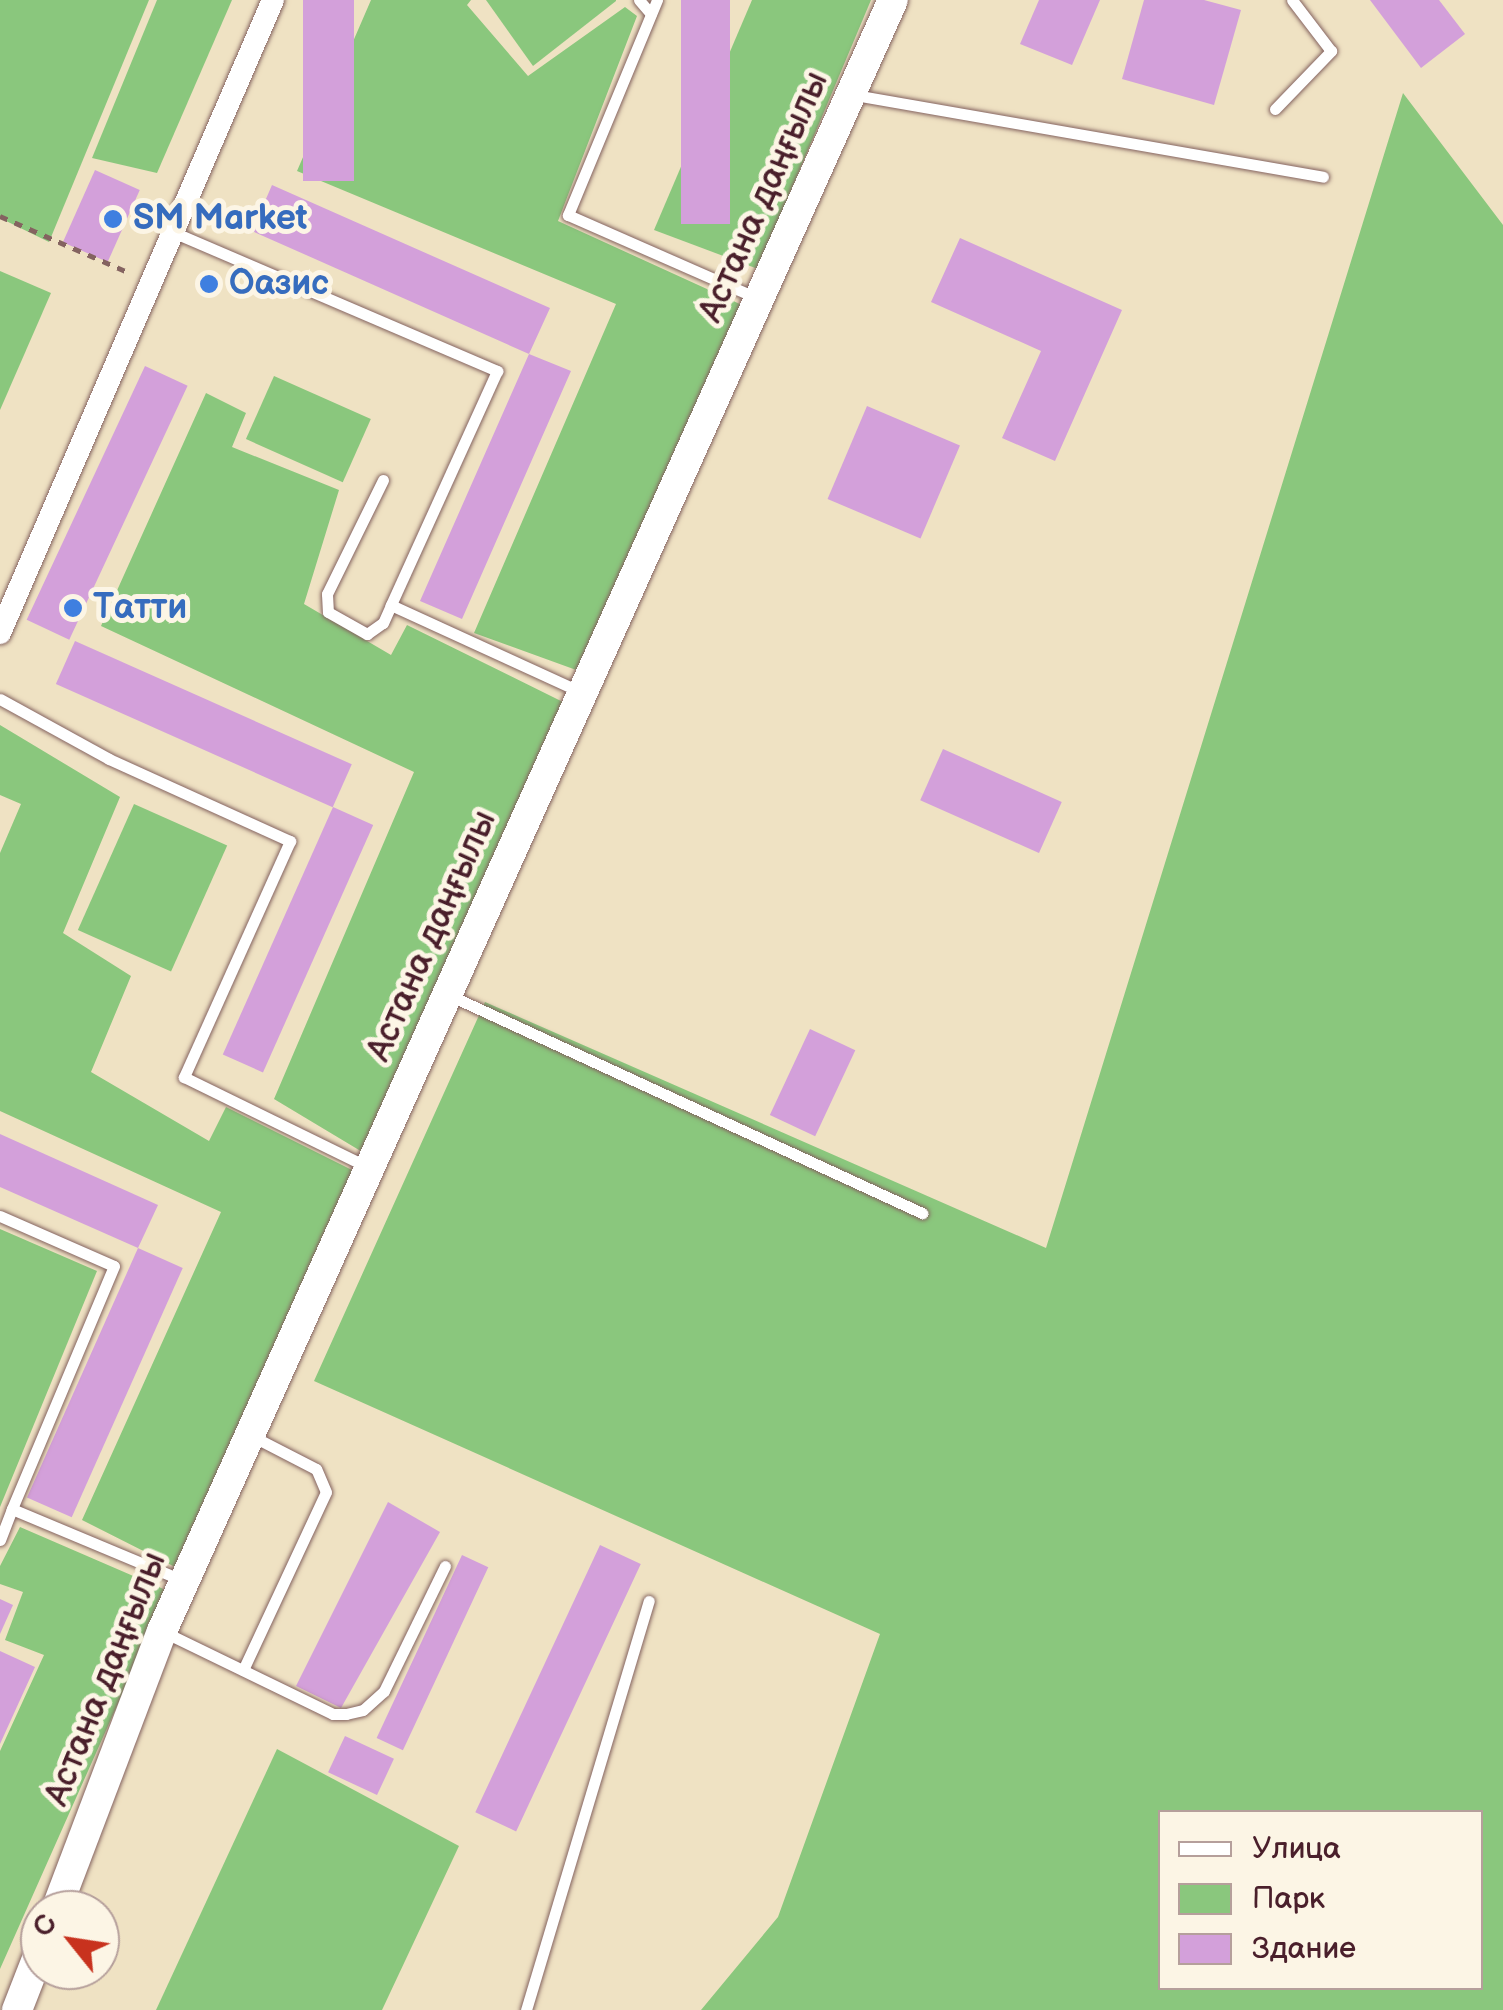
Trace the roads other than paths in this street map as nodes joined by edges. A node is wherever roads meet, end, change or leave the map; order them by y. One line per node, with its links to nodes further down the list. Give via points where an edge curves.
1 (273, 0): 10 (street)
2 (639, 0): 6 (lane)
3 (657, 0): 6 (lane)
4 (893, 0): 7 (street, Астана даңғылы)
5 (1292, 0): 8 (lane, via 1331,51)
6 (651, 14): 11 (lane, via 568,214)
7 (851, 95): 9 (lane); 11 (street, Астана даңғылы)
8 (1275, 108)
9 (1323, 177)
10 (173, 232): 13 (lane, via 497,371); 14 (street)
11 (759, 299): 15 (street, Астана даңғылы)
12 (382, 480): 13 (lane, via 327,594 328,612 367,634 384,623)
13 (391, 605): 15 (lane)
14 (0, 632)
15 (582, 693): 17 (street, Астана даңғылы)
16 (0, 699): 18 (lane, via 109,759 290,841 184,1077)
17 (447, 994): 18 (street, Астана даңғылы); 19 (lane)
18 (370, 1168): 21 (street, Астана даңғылы)
19 (922, 1213)
20 (0, 1216): 22 (lane, via 114,1266)
21 (250, 1435): 25 (street, Астана даңғылы); 28 (lane, via 316,1469 326,1492)
22 (12, 1509): 23 (lane); 25 (lane)
23 (0, 1540)
24 (446, 1566): 28 (lane, via 384,1691 363,1710 332,1714)
25 (184, 1581): 27 (street, Астана даңғылы)
26 (648, 1601): 30 (lane)
27 (162, 1630): 28 (lane); 29 (street, Астана даңғылы)
28 (243, 1670)
29 (64, 1890)
30 (526, 2010)

